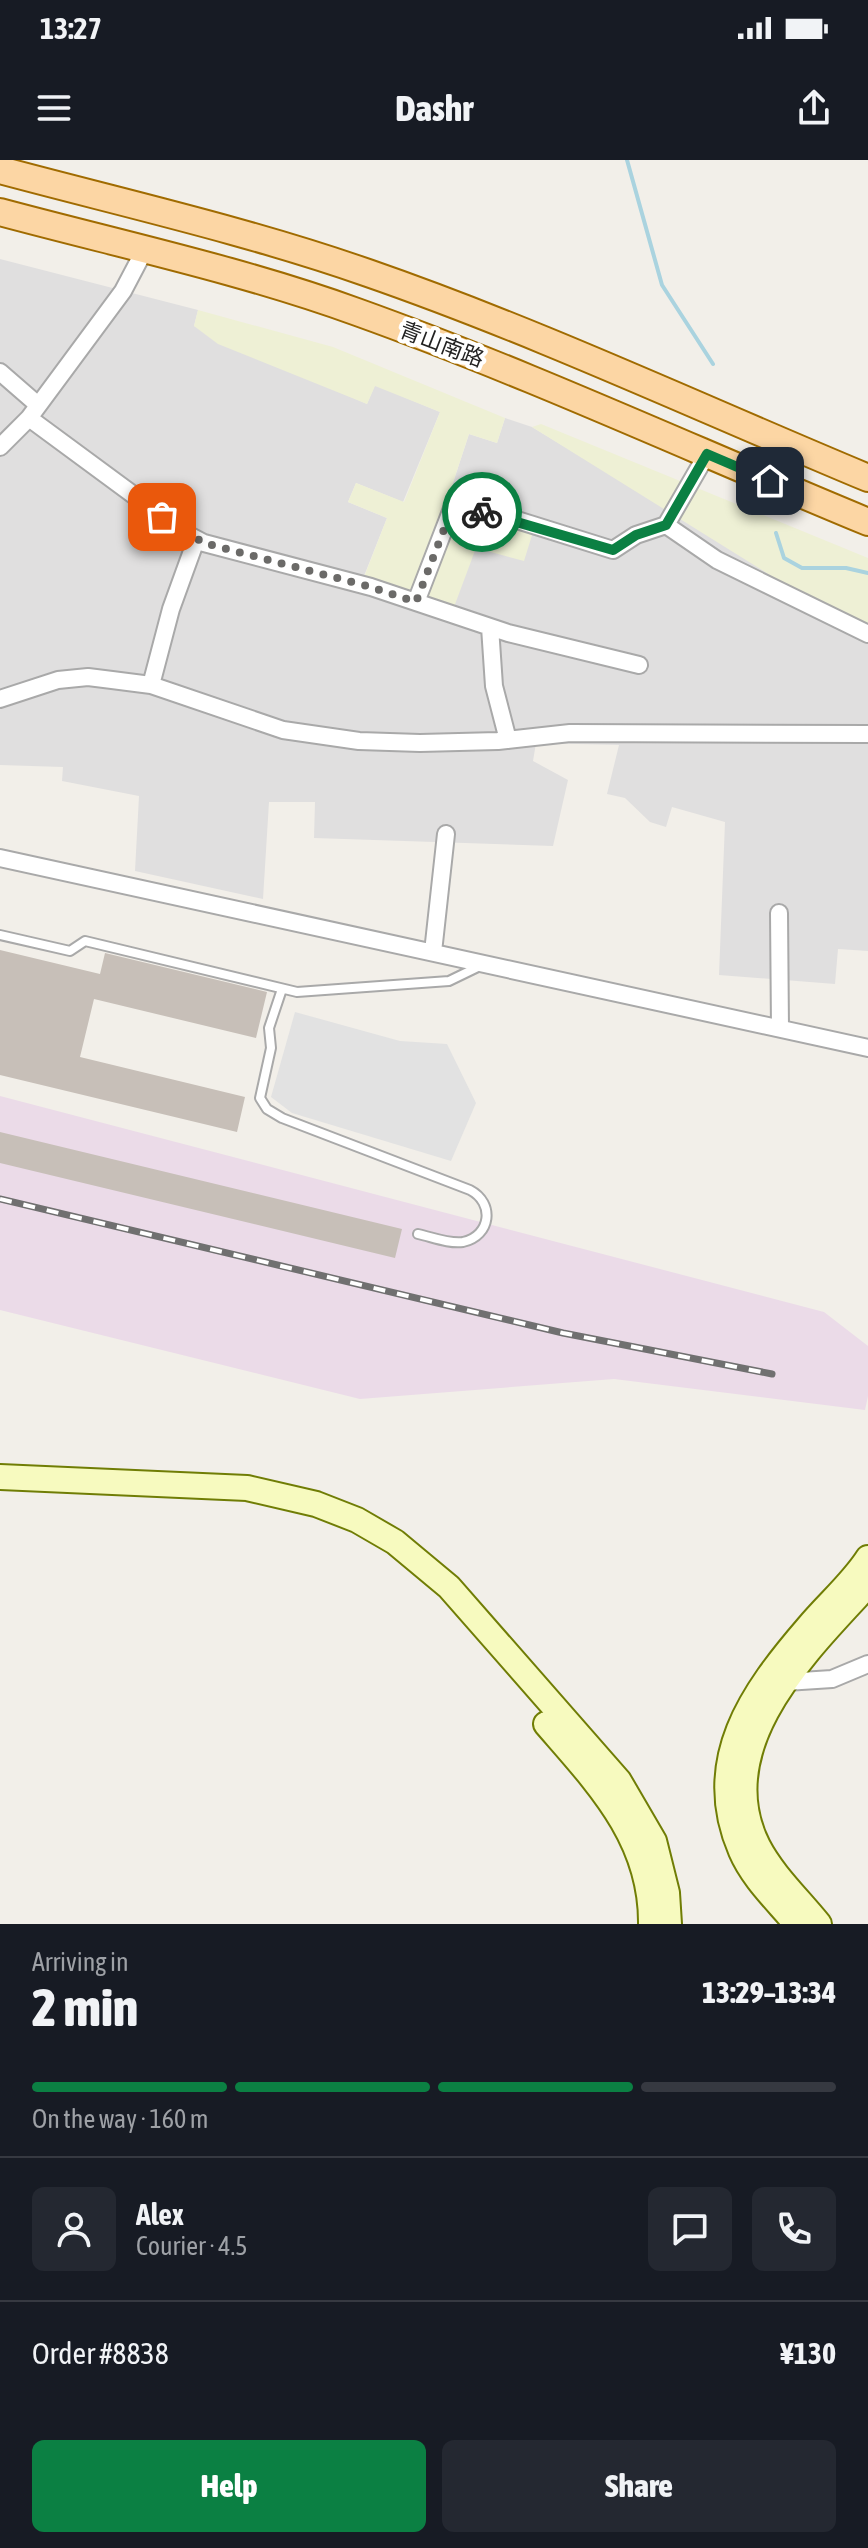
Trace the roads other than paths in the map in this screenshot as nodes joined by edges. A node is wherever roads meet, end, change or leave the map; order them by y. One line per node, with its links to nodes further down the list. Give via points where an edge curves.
1 (0, 170): 8 (main road, 青山南路, via 369,273)
2 (0, 212): 3 (main road, 青山南路)
3 (144, 251): 5 (street, via 130,281); 7 (main road, 青山南路, via 369,316)
4 (0, 372): 5 (street)
5 (34, 411): 6 (street); 11 (street)
6 (0, 447)
7 (707, 454): 9 (main road, 青山南路); 10 (street)
8 (868, 478)
9 (868, 522)
10 (666, 525): 12 (street, via 608,551 501,515 453,506); 14 (street, via 717,560)
11 (196, 540): 12 (street); 16 (street)
12 (416, 602): 13 (street)
13 (490, 627): 15 (street); 19 (street, via 494,686)
14 (868, 634)
15 (639, 665)
16 (151, 685): 17 (street, via 73,678); 19 (street, via 311,735 420,743)
17 (0, 699)
18 (868, 734): 19 (street, via 570,733)
19 (508, 740)
20 (446, 834): 24 (street)
21 (0, 858): 24 (street)
22 (779, 913): 27 (street)
23 (0, 935): 26 (lane, via 70,951 85,941)
24 (433, 952): 25 (street)
25 (487, 963): 26 (lane, via 449,981 313,993); 27 (street)
26 (282, 989): 29 (lane, via 269,1028 271,1048 260,1098 267,1109 470,1190 485,1203 486,1223 472,1239 453,1242)
27 (780, 1028): 28 (street)
28 (868, 1048)
29 (418, 1234)
30 (0, 1477): 37 (street, via 247,1488 327,1507 395,1542 449,1587 619,1781 654,1841)
31 (0, 1492): 36 (street, via 246,1503 311,1518 387,1555 438,1598 605,1792 638,1847)
32 (868, 1558): 38 (street, via 749,1702 732,1752 730,1804 742,1853)
33 (868, 1585): 35 (street)
34 (868, 1664): 35 (street, via 832,1679)
35 (786, 1682): 39 (street, via 764,1711 753,1740 747,1803 758,1846)
36 (651, 1924)
37 (669, 1924)
38 (796, 1924)
39 (819, 1924)

